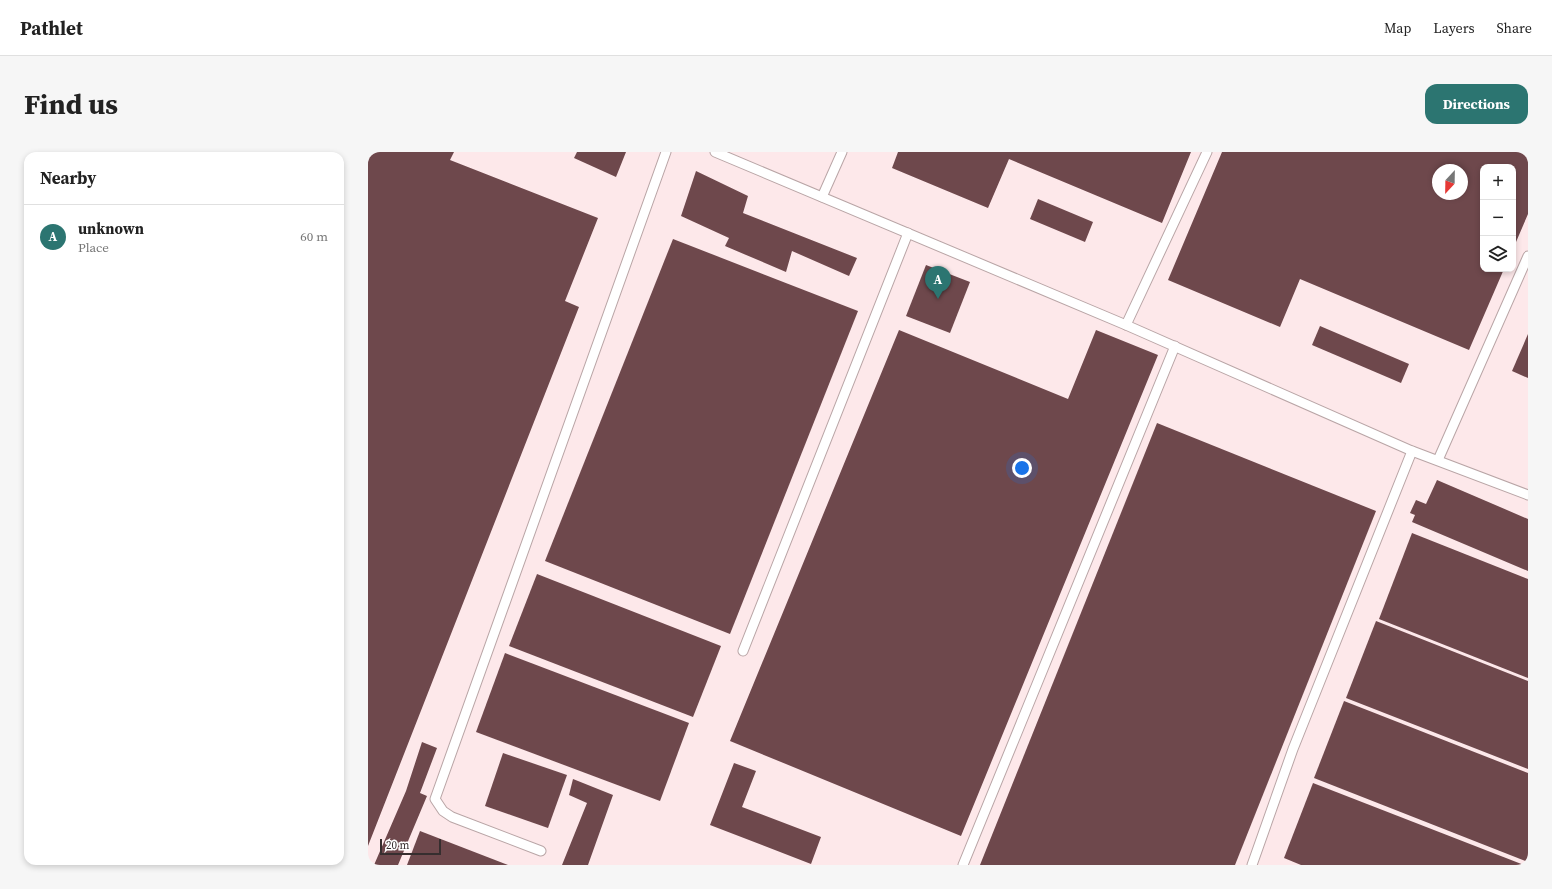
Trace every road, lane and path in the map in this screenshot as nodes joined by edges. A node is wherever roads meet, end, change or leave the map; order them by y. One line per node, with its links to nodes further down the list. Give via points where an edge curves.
1 (666, 152): 14 (lane, via 435,799 443,811 452,817)
2 (714, 152): 5 (lane)
3 (842, 152): 5 (lane)
4 (1207, 152): 8 (lane)
5 (822, 197): 6 (lane)
6 (908, 233): 8 (lane); 13 (lane)
7 (1528, 256): 11 (lane)
8 (1126, 325): 9 (lane)
9 (1175, 346): 10 (lane); 15 (lane)
10 (1412, 450): 11 (lane); 16 (lane, via 1293,749)
11 (1438, 460): 12 (lane)
12 (1528, 495)
13 (743, 651)
14 (540, 851)
15 (963, 865)
16 (1252, 865)

